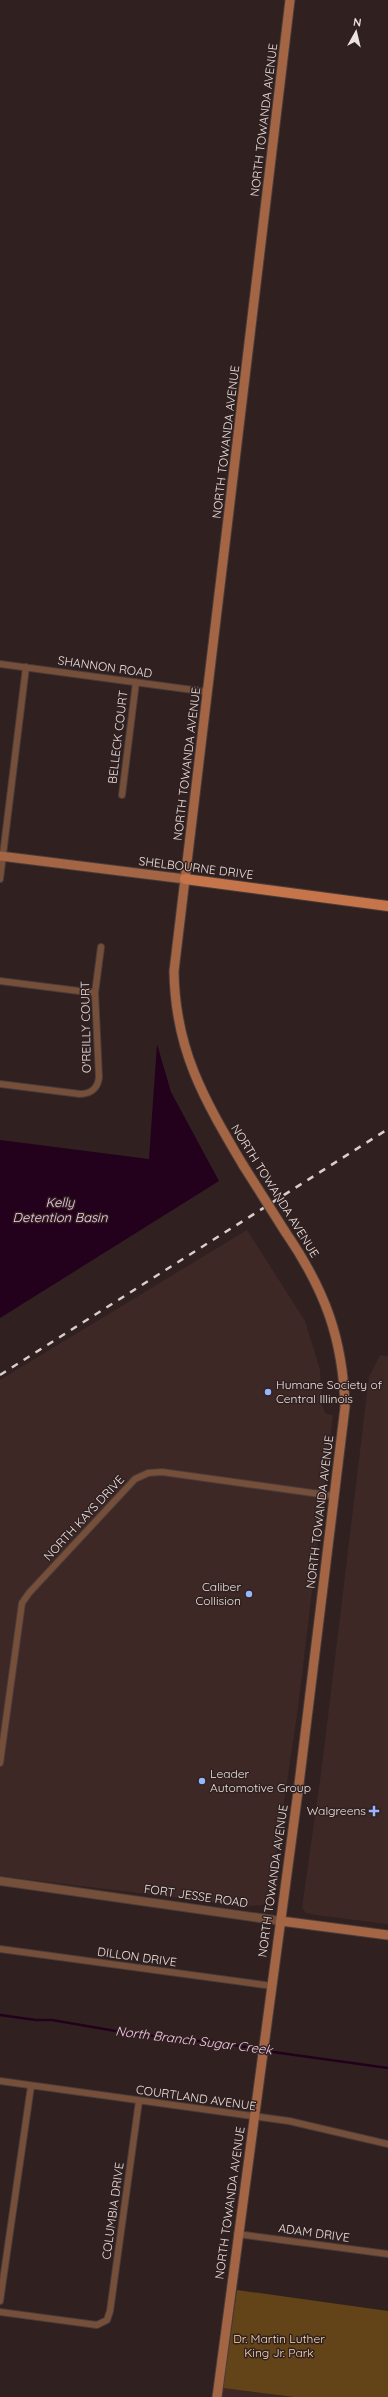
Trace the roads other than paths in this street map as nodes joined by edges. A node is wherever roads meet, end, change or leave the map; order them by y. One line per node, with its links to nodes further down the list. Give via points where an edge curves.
1 (290, 0): 5 (main road, NORTH TOWANDA AVENUE)
2 (0, 664): 3 (street, SHANNON ROAD)
3 (26, 668): 4 (street, SHANNON ROAD); 7 (street)
4 (136, 682): 5 (street, SHANNON ROAD); 6 (street, BELLECK COURT)
5 (208, 692): 9 (main road, NORTH TOWANDA AVENUE)
6 (122, 795)
7 (1, 856): 8 (street); 9 (main road, SHELBOURNE DRIVE)
8 (0, 879)
9 (185, 879): 10 (main road, SHELBOURNE DRIVE); 15 (main road, NORTH TOWANDA AVENUE, bridge, via 174,972 181,1033 190,1066 204,1098 243,1165 304,1259 328,1308 342,1362 345,1407)
10 (388, 906)
11 (102, 947): 13 (street, O'REILLY COURT)
12 (0, 981): 13 (street)
13 (95, 993): 14 (street, O'REILLY COURT, via 98,1082 91,1092 80,1094)
14 (0, 1084)
15 (334, 1496): 16 (street, NORTH KAYS DRIVE, via 162,1472 148,1473 136,1479 22,1603); 18 (main road, NORTH TOWANDA AVENUE)
16 (0, 1764)
17 (0, 1881): 18 (street, FORT JESSE ROAD)
18 (281, 1921): 19 (main road, FORT JESSE ROAD); 21 (main road, NORTH TOWANDA AVENUE)
19 (388, 1935)
20 (0, 1949): 21 (street, DILLON DRIVE)
21 (272, 1986): 25 (main road, NORTH TOWANDA AVENUE)
22 (0, 2081): 23 (street, COURTLAND AVENUE)
23 (31, 2086): 24 (street, COURTLAND AVENUE); 29 (street)
24 (139, 2101): 25 (street, COURTLAND AVENUE); 30 (street, COLUMBIA DRIVE, via 110,2311 105,2322 97,2325)
25 (253, 2116): 26 (street, COURTLAND AVENUE, via 289,2121); 27 (main road, NORTH TOWANDA AVENUE)
26 (388, 2144)
27 (237, 2234): 28 (street, ADAM DRIVE); 31 (main road, NORTH TOWANDA AVENUE)
28 (388, 2254)
29 (0, 2301)
30 (0, 2312)
31 (217, 2397)

